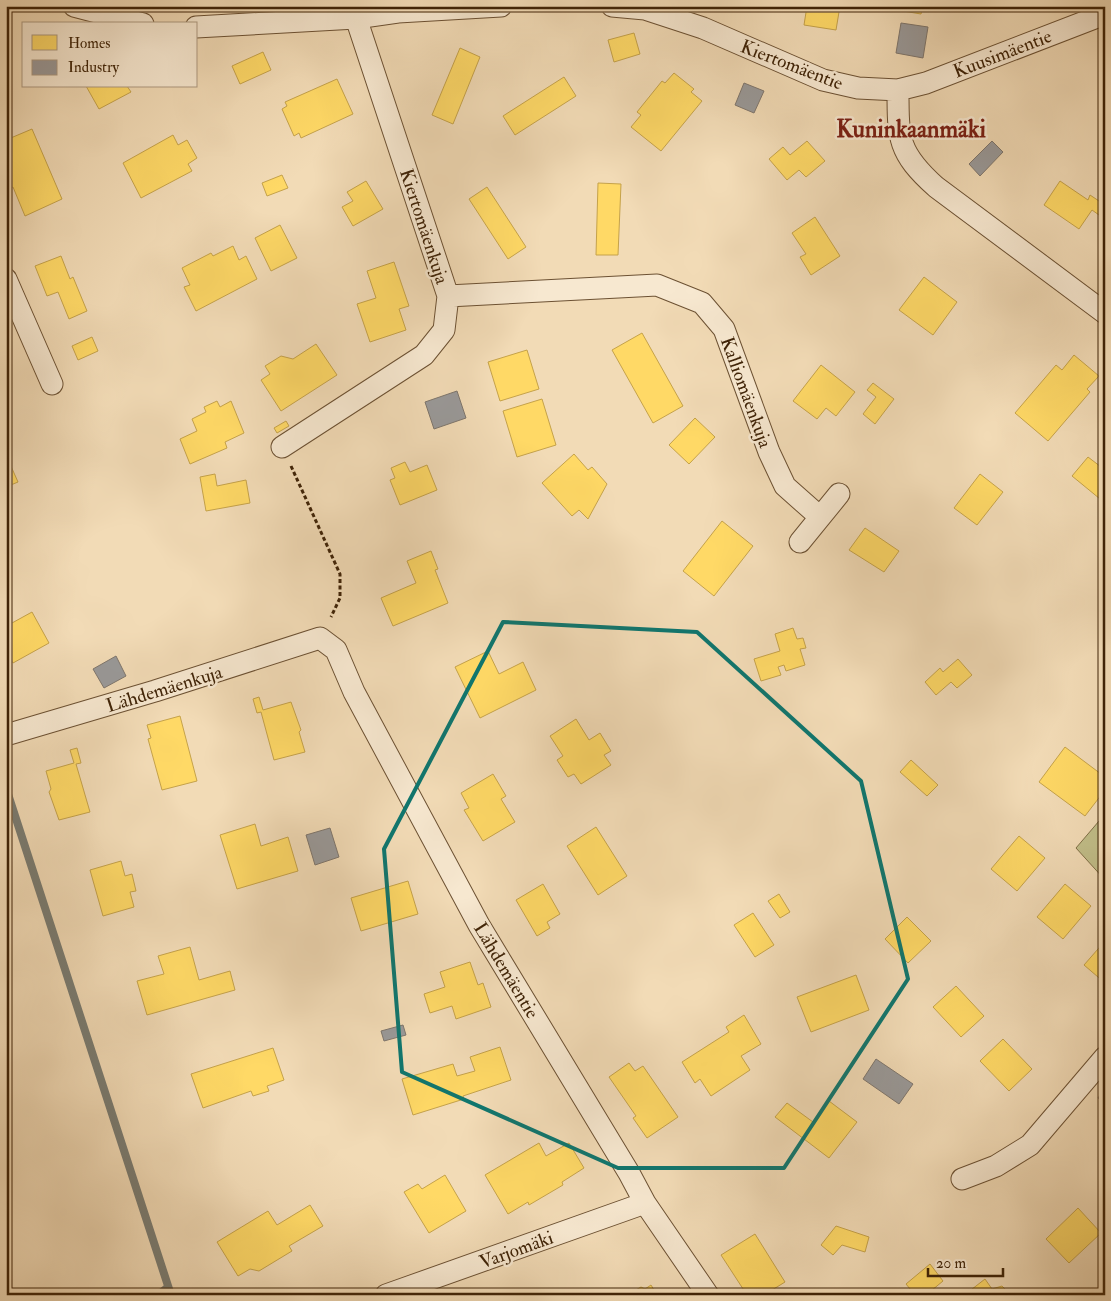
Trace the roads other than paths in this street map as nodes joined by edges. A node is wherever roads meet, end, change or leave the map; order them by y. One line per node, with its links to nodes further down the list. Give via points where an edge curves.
1 (74, 6): 6 (street)
2 (501, 6): 5 (street, via 398,12)
3 (612, 6): 8 (street, Kiertomäentie, via 645,9 703,28 823,80 858,88)
4 (1105, 14): 8 (street, Kuusimäentie, via 926,83)
5 (356, 18): 7 (street); 10 (street, Kiertomäenkuja)
6 (135, 22)
7 (198, 27)
8 (898, 90): 11 (street, via 899,133 904,151 916,170)
9 (6, 279): 12 (street)
10 (448, 296): 13 (street, Kiertomäenkuja, via 444,330 424,355); 15 (street, Kalliomäenkuja, via 658,285 702,304 724,329 785,486)
11 (1105, 313)
12 (52, 384)
13 (282, 447)
14 (839, 494): 15 (street)
15 (820, 518): 16 (street)
16 (800, 542)
17 (320, 638): 18 (street, Lähdemäenkuja); 21 (street, Lähdemäentie, via 336,650 354,692 479,925)
18 (6, 735)
19 (1105, 1057): 20 (street, via 1030,1145 996,1166)
20 (962, 1179)
21 (645, 1203): 22 (street, Varjomäki); 23 (street, Lähdemäentie)
22 (386, 1295)
23 (708, 1295)

